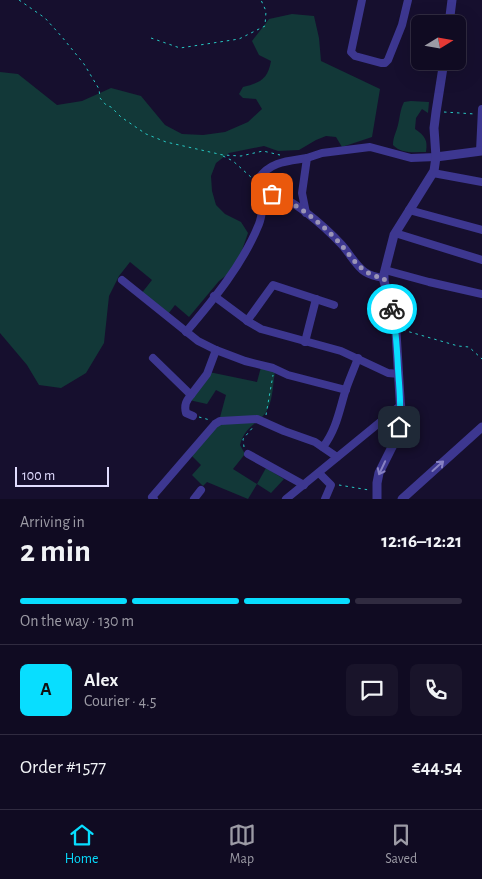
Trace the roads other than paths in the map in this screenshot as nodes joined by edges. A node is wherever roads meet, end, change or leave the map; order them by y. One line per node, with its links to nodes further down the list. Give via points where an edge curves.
1 (362, 0): 2 (street, via 351,52 381,64 388,60)
2 (408, 0)
3 (452, 0): 4 (street)
4 (450, 15)
5 (443, 70): 8 (street, via 434,128)
6 (482, 112): 7 (street)
7 (481, 151): 8 (street)
8 (436, 157): 9 (street, via 411,158 370,147); 10 (street)
9 (306, 158): 12 (street, via 284,160 264,172 259,178); 14 (street, via 302,194)
10 (433, 173): 11 (street); 13 (street)
11 (482, 182)
12 (265, 194): 14 (street, via 280,197); 21 (street, via 252,240)
13 (409, 210): 15 (street); 16 (street)
14 (306, 213): 18 (street, via 333,236 364,271 375,277)
15 (482, 230)
16 (395, 234): 17 (street); 18 (street)
17 (482, 260)
18 (384, 274): 20 (street); 30 (street, via 396,332)
19 (122, 280): 25 (street)
20 (482, 294)
21 (214, 296): 24 (street); 25 (street)
22 (316, 300): 23 (street); 24 (street, via 273,285); 26 (street)
23 (334, 305)
24 (247, 321): 26 (street)
25 (186, 332): 27 (street)
26 (304, 342): 29 (street)
27 (216, 350): 31 (street, via 288,375); 32 (street, via 207,374)
28 (153, 358): 32 (street)
29 (358, 358): 30 (street, via 388,373); 31 (street)
30 (398, 374): 33 (street)
31 (346, 390): 36 (street, via 337,423)
32 (191, 395): 34 (street, via 185,408 186,413)
33 (400, 405): 38 (street); 42 (street, one-way to 42, via 396,439 379,473)
34 (193, 416)
35 (482, 427): 47 (street, one-way to 35)
36 (323, 447): 38 (street); 43 (street, via 257,419 217,422 152,497)
37 (248, 454): 40 (street)
38 (337, 457): 39 (street)
39 (319, 473): 40 (street); 46 (street, via 331,485)
40 (304, 485): 45 (street)
41 (201, 490): 44 (street)
42 (377, 495)
43 (154, 499)
44 (194, 499)
45 (286, 499)
46 (325, 499)
47 (402, 499)

